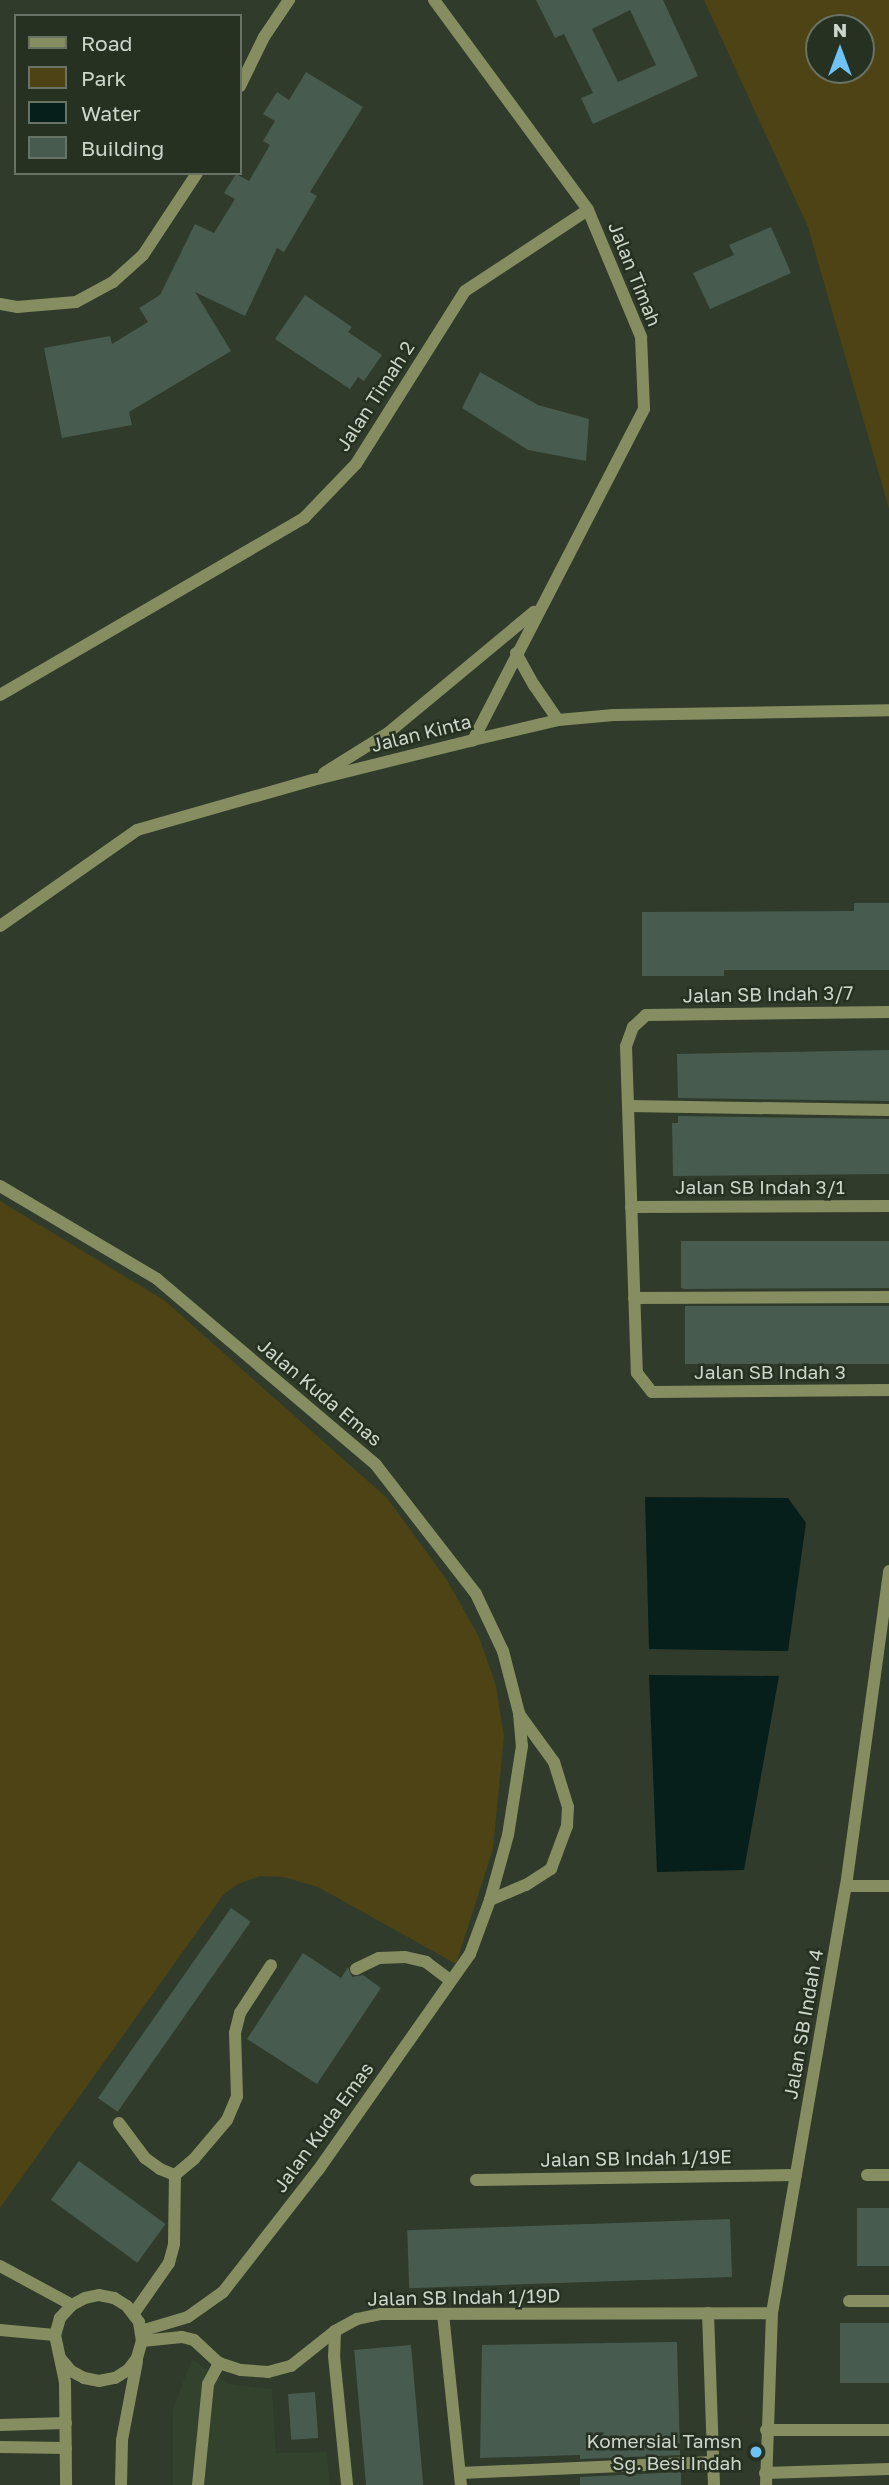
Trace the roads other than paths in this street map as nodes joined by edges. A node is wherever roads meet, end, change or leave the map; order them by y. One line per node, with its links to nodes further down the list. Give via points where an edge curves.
1 (289, 0): 3 (street)
2 (434, 0): 5 (street, Jalan Timah)
3 (242, 82)
4 (196, 175): 6 (street, via 143,255 113,282 76,302)
5 (588, 210): 7 (street, Jalan Timah, via 641,337 643,409); 9 (street, Jalan Timah 2, via 465,291 356,464 304,518)
6 (0, 304)
7 (539, 607): 8 (street, Jalan Timah); 13 (street, via 388,733)
8 (516, 653): 11 (street); 12 (street, Jalan Timah)
9 (0, 695)
10 (889, 710): 11 (street, Jalan Kinta)
11 (558, 720): 12 (street, Jalan Kinta)
12 (473, 740): 13 (street, Jalan Kinta)
13 (313, 780): 14 (street, Jalan Kinta, via 137,830)
14 (0, 926)
15 (889, 1012): 16 (street, Jalan SB Indah 3/7, via 646,1014 633,1027 626,1046)
16 (628, 1106): 17 (street); 20 (street)
17 (889, 1110)
18 (0, 1185): 25 (street, Jalan Kuda Emas, via 157,1279 376,1465 476,1594 503,1651)
19 (889, 1206): 20 (street, Jalan SB Indah 3/1)
20 (631, 1207): 22 (street)
21 (889, 1297): 22 (street)
22 (634, 1298): 23 (street, Jalan SB Indah 3, via 637,1373 652,1392)
23 (889, 1390)
24 (889, 1571): 26 (street, Jalan SB Indah 4)
25 (519, 1713): 28 (street, Jalan Kuda Emas, via 522,1746 508,1835); 28 (street, Jalan Kuda Emas, via 554,1762 568,1807 567,1826 551,1869)
26 (846, 1886): 27 (street); 34 (street, Jalan SB Indah 4)
27 (889, 1886)
28 (490, 1900): 31 (street, Jalan Kuda Emas, via 470,1954)
29 (271, 1965): 33 (street, via 240,2013 235,2033 237,2096 227,2120)
30 (356, 1969): 31 (street, via 379,1958 405,1957 426,1962)
31 (451, 1981): 49 (street, Jalan Kuda Emas, via 318,2170 223,2292 188,2317)
32 (119, 2123): 33 (street, via 145,2158)
33 (175, 2175): 42 (street, via 174,2244 169,2263)
34 (796, 2175): 37 (street, Jalan SB Indah 1/19E); 44 (street, Jalan SB Indah 4)
35 (867, 2175): 36 (street)
36 (889, 2175)
37 (476, 2180)
38 (0, 2266): 41 (street)
39 (849, 2301): 40 (street)
40 (889, 2301)
41 (72, 2305): 42 (street, via 99,2295 114,2298); 48 (street, via 60,2318)
42 (134, 2313): 49 (street)
43 (708, 2313): 44 (street, Jalan SB Indah 1/19D); 45 (street, Jalan SB Indah 1/19D); 59 (street)
44 (772, 2313): 55 (street, Jalan SB Indah 4)
45 (443, 2314): 47 (street, Jalan SB Indah 1/19D, via 382,2314 357,2319); 62 (street)
46 (0, 2330): 48 (street)
47 (335, 2331): 52 (street, Jalan SB Indah 1/19D, via 291,2366 268,2372); 67 (street)
48 (55, 2335): 51 (street)
49 (141, 2336): 50 (street); 52 (street, Jalan SB Indah 1/19D, via 194,2340)
50 (137, 2358): 51 (street, via 128,2370 99,2381 71,2371); 65 (street, via 122,2440)
51 (61, 2359): 53 (street)
52 (219, 2363): 66 (street, via 208,2384)
53 (66, 2423): 54 (street); 58 (street)
54 (0, 2425)
55 (766, 2430): 56 (street); 63 (street, Jalan SB Indah 4)
56 (889, 2430)
57 (0, 2447): 58 (street)
58 (66, 2448): 64 (street)
59 (713, 2462): 62 (street); 68 (street)
60 (889, 2469): 61 (street)
61 (825, 2470): 63 (street); 69 (street)
62 (460, 2479)
63 (766, 2479)
64 (66, 2485)
65 (121, 2485)
66 (198, 2485)
67 (347, 2485)
68 (714, 2485)
69 (825, 2485)

